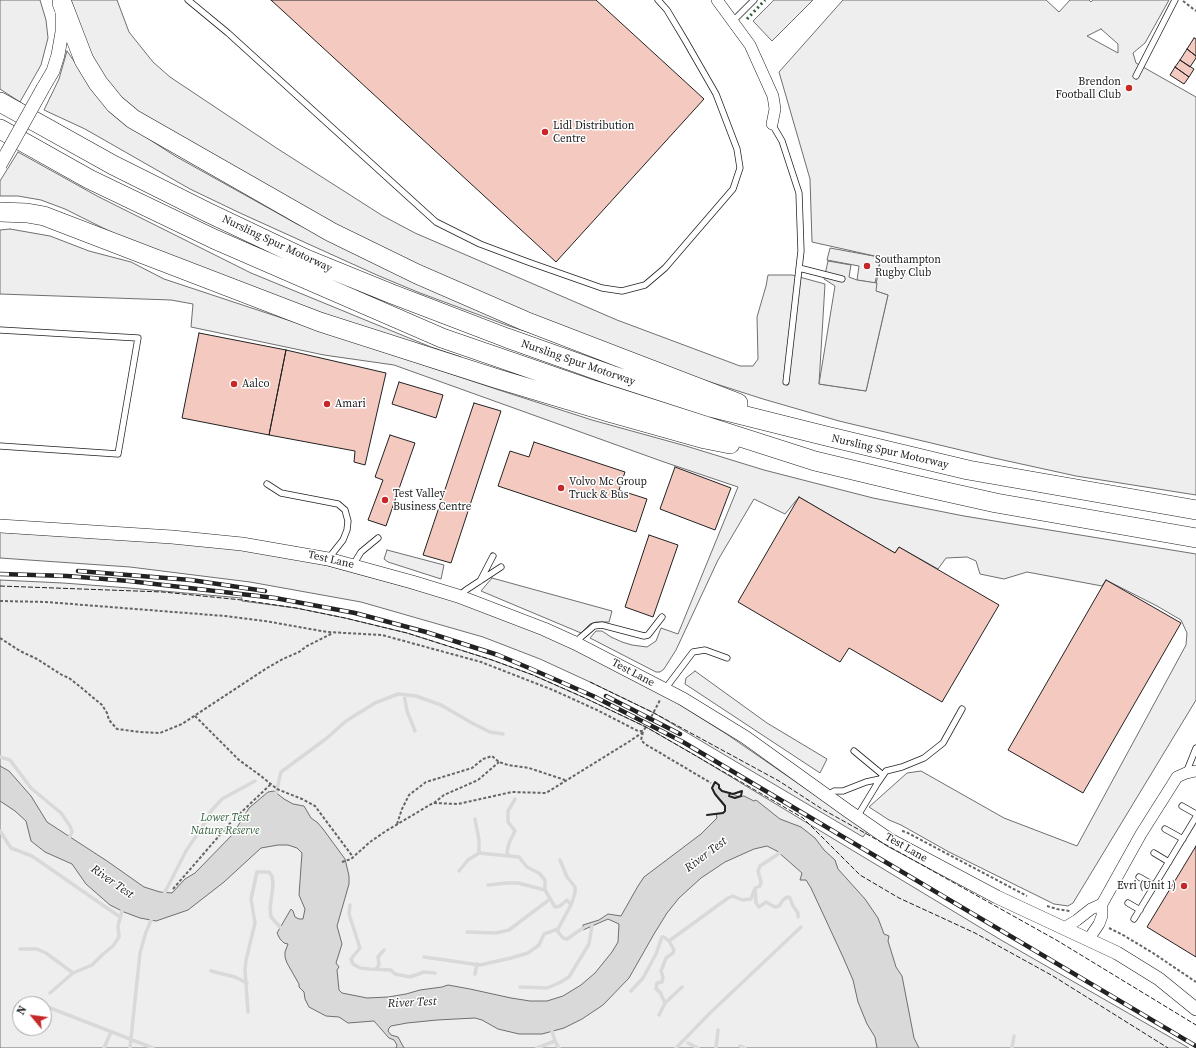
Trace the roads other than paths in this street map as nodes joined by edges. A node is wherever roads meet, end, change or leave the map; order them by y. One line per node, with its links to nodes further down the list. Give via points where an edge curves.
1 (188, 0): 2 (lane, via 228,33 436,222 480,244 528,262 602,288 622,291 645,286 665,268 733,189 740,168 737,149 716,94 667,10)
2 (658, 0)
3 (717, 0): 7 (street)
4 (754, 0): 7 (lane)
5 (1175, 0): 8 (lane)
6 (61, 2): 12 (street, bridge, via 62,32 58,55 43,88); 18 (highway, via 84,60 114,104 133,119 331,232 417,274 525,321)
7 (733, 22): 10 (street, via 750,45 773,96 775,109)
8 (1136, 76)
9 (0, 102): 18 (highway, Nursling Spur Motorway, via 113,165 209,213 392,294 611,375 710,407)
10 (772, 124): 14 (lane, via 782,141 799,193 801,251)
11 (0, 129): 20 (highway, Nursling Spur Motorway, via 90,179 214,239 442,338 586,388)
12 (0, 165)
13 (0, 212): 20 (highway, via 44,216 320,322 505,381 705,439)
14 (798, 268): 15 (lane); 17 (lane)
15 (842, 279)
16 (0, 330): 19 (lane, via 138,338 118,454)
17 (786, 382)
18 (826, 436): 22 (highway, Nursling Spur Motorway, via 968,470)
19 (0, 446)
20 (815, 460): 25 (highway, Nursling Spur Motorway, via 996,502)
21 (267, 484): 27 (lane, via 281,493 338,504 345,510 347,530 343,540)
22 (1196, 510)
23 (0, 526): 27 (street, Test Lane, via 242,544)
24 (378, 538): 28 (lane, via 361,552)
25 (1196, 538)
26 (493, 556): 30 (lane)
27 (328, 559): 28 (street, Test Lane)
28 (353, 565): 31 (street, Test Lane)
29 (500, 567): 30 (lane)
30 (480, 582): 31 (lane)
31 (458, 596): 33 (street, Test Lane)
32 (662, 617): 33 (lane, via 648,635 602,625 594,626)
33 (575, 643): 35 (street, Test Lane)
34 (727, 658): 35 (lane, via 705,650 693,652)
35 (664, 690): 41 (street, Test Lane, via 745,737)
36 (962, 709): 40 (lane, via 943,743 924,758 886,771)
37 (1196, 748): 39 (lane)
38 (854, 751): 40 (lane)
39 (1191, 772): 53 (street, via 1177,777 1141,834)
40 (882, 777): 41 (lane, via 843,791 834,791); 44 (lane)
41 (827, 796): 44 (street, Test Lane)
42 (1182, 806): 43 (lane)
43 (1196, 814)
44 (857, 817): 56 (street, Test Lane, via 890,840 938,866)
45 (1196, 818): 47 (lane)
46 (1165, 829): 47 (lane)
47 (1183, 839): 49 (lane)
48 (1154, 853): 49 (lane)
49 (1169, 862): 51 (lane)
50 (1139, 877): 51 (lane)
51 (1155, 886): 54 (lane)
52 (1128, 903): 54 (lane)
53 (1102, 904): 56 (street); 57 (street, via 1099,924)
54 (1140, 910): 55 (lane)
55 (1134, 919)
56 (1064, 928): 57 (street, Test Lane)
57 (1088, 940): 58 (street, Test Lane, via 1142,968)
58 (1196, 1009)

